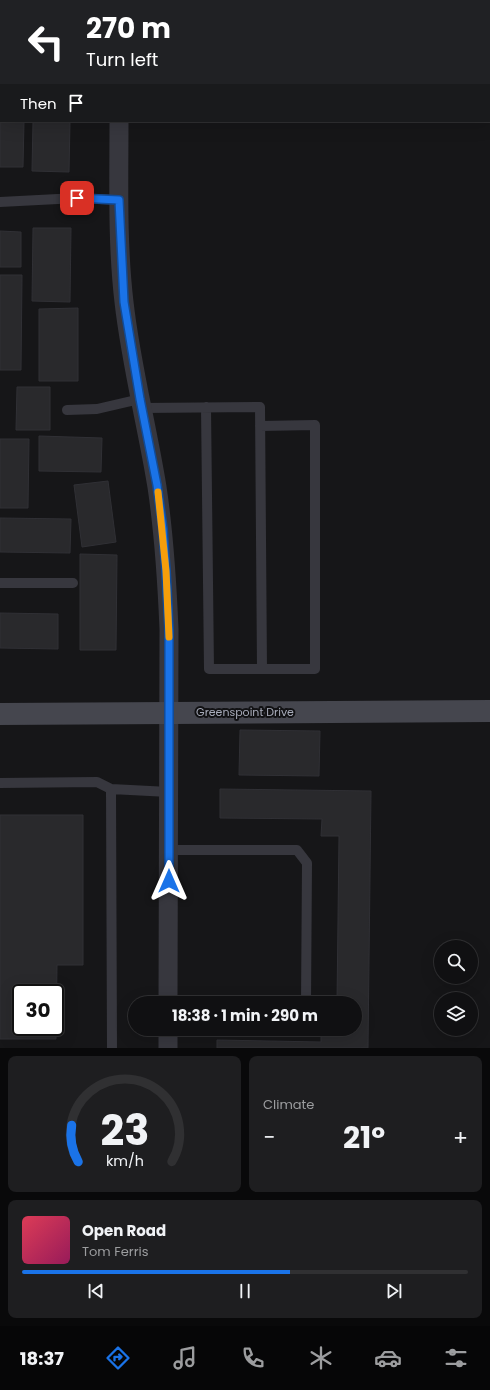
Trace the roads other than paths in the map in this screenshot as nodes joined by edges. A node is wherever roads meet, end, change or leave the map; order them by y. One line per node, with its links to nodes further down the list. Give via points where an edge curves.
1 (119, 122): 2 (street)
2 (119, 200): 3 (lane, via 77,198); 4 (street, via 124,302)
3 (0, 202)
4 (141, 404): 5 (lane); 6 (lane); 12 (street, via 163,529 169,629)
5 (206, 407): 7 (lane, via 260,407); 10 (lane, via 209,669)
6 (67, 410)
7 (260, 426): 10 (lane); 10 (lane, via 315,425 315,669)
8 (73, 583): 9 (lane)
9 (0, 584)
10 (262, 669)
11 (490, 711): 12 (street, Greenspoint Drive)
12 (169, 712): 13 (street, Greenspoint Drive); 16 (street)
13 (0, 714)
14 (0, 783): 15 (lane, via 97,782)
15 (111, 789): 16 (lane); 21 (lane)
16 (169, 792): 17 (street)
17 (169, 850): 18 (street); 19 (lane, via 297,850 307,863)
18 (168, 996)
19 (306, 996)
20 (168, 1036): 22 (street)
21 (112, 1048)
22 (168, 1048)

